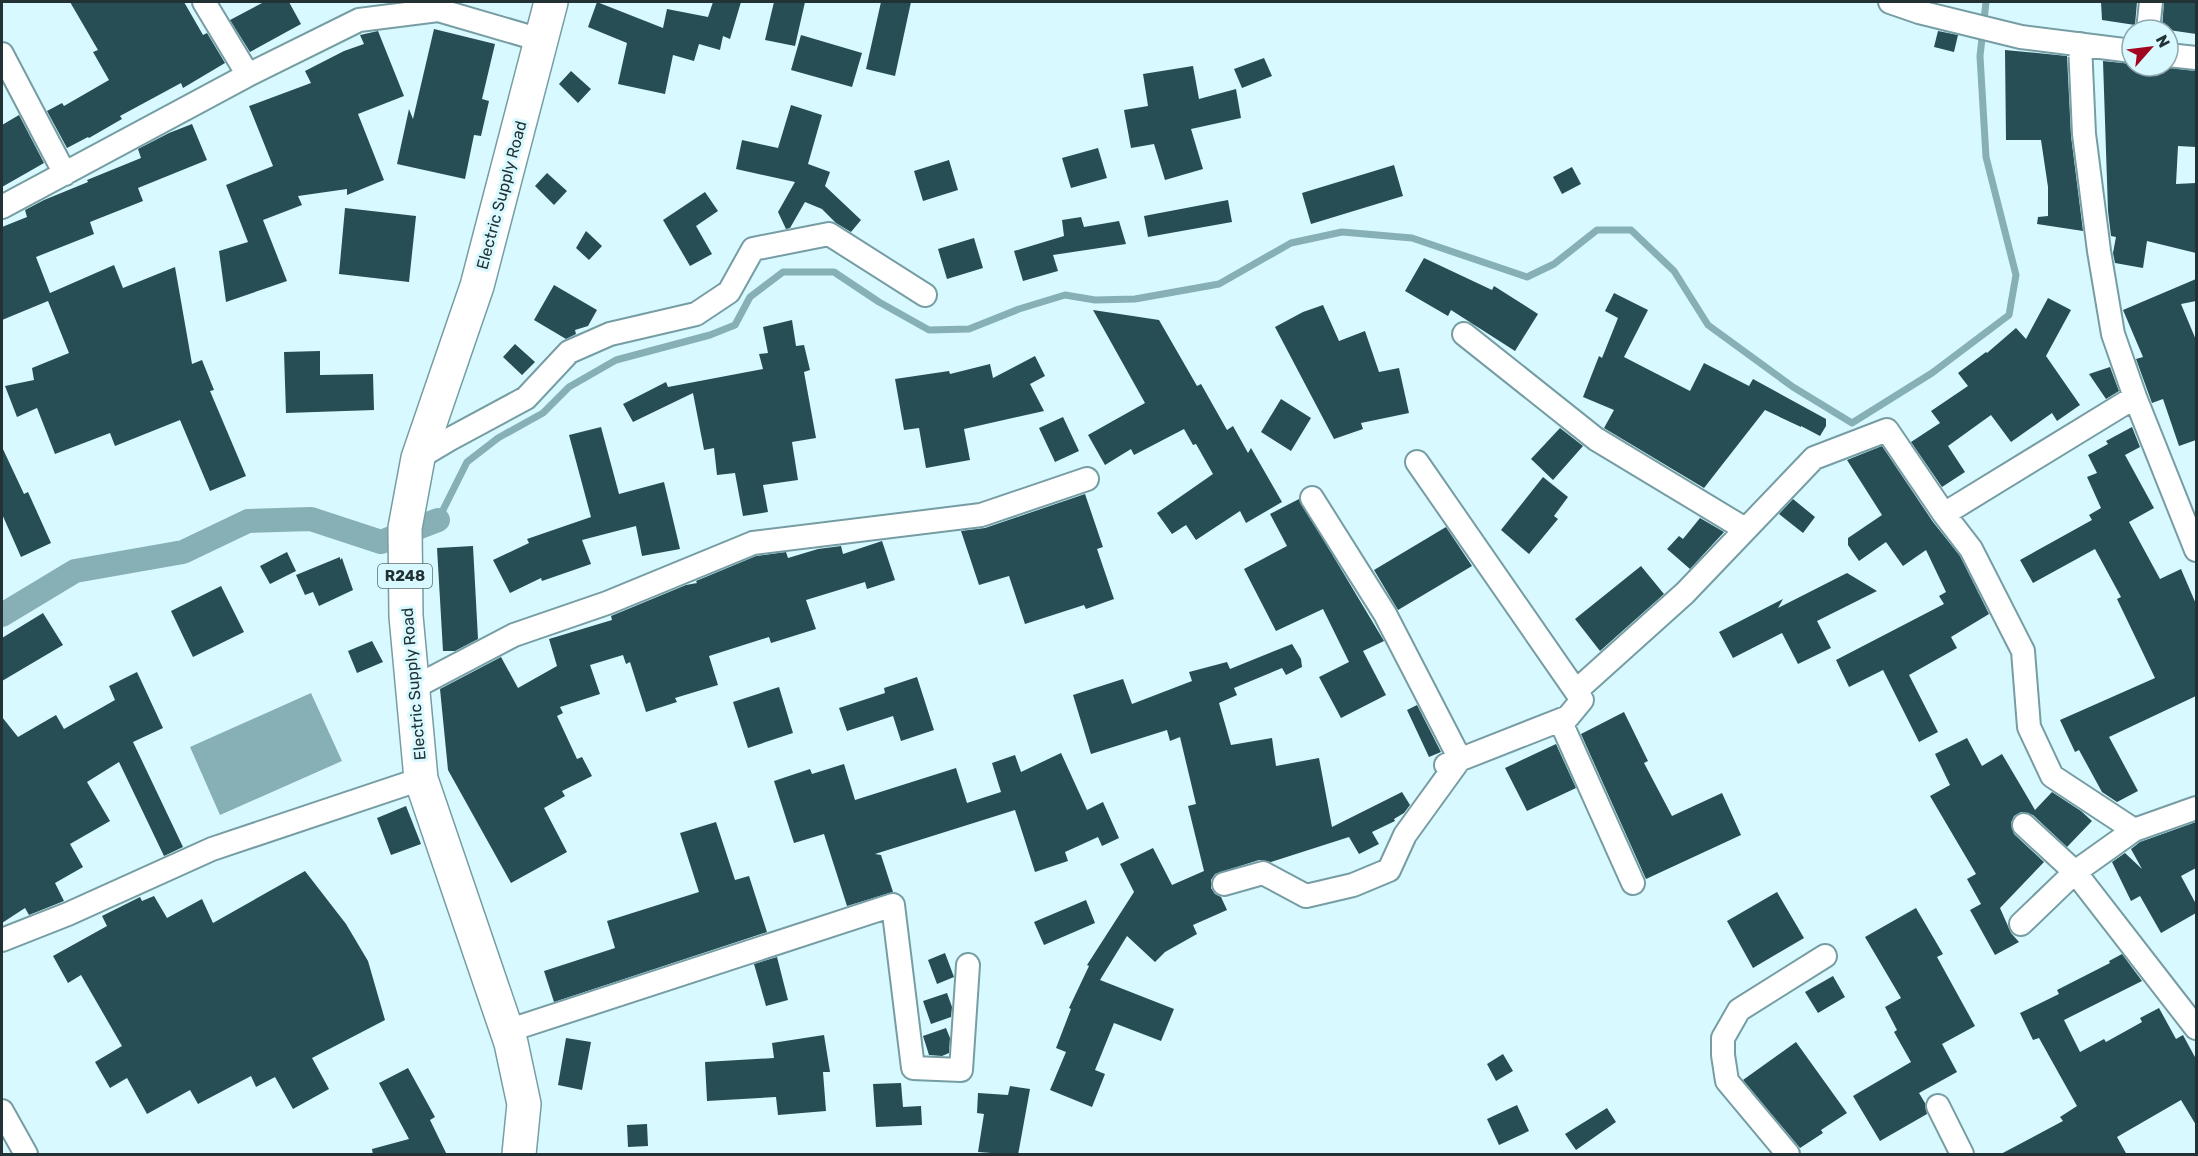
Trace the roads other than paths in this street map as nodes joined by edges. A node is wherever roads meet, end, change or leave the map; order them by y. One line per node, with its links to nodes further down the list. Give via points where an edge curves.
1 (204, 2): 13 (street)
2 (551, 2): 7 (main road, Electric Supply Road / R248)
3 (1890, 2): 5 (street, via 1919,12)
4 (2151, 2): 6 (street)
5 (1954, 10): 8 (street, via 2021,37)
6 (2149, 18)
7 (541, 40): 13 (street, via 438,10 358,20); 19 (main road, Electric Supply Road / R248, via 477,286)
8 (2080, 44): 9 (street); 18 (street, via 2084,134 2098,251 2113,334)
9 (2120, 49)
10 (2, 54): 14 (street)
11 (2180, 56): 12 (street)
12 (2196, 58)
13 (248, 75): 14 (street)
14 (65, 174): 15 (street)
15 (2, 207)
16 (925, 295): 19 (street, via 829,234 753,249 729,292 696,314 610,334 569,352 526,398)
17 (1464, 334): 24 (street, via 1596,439)
18 (2135, 397): 23 (street); 25 (street)
19 (418, 458): 26 (main road, Electric Supply Road / R248, via 405,528 406,616)
20 (1417, 462): 27 (street)
21 (1087, 479): 26 (street, via 981,515 753,543 607,603 514,635)
22 (1312, 498): 29 (street, via 1385,614)
23 (1944, 514): 24 (street, via 1887,430 1814,458); 34 (street, via 1971,549 2022,651 2029,727 2052,776)
24 (1745, 529): 27 (street, via 1685,593)
25 (2194, 539)
26 (413, 688): 31 (main road, Electric Supply Road / R248)
27 (1576, 691): 28 (street, via 1582,700 1568,717)
28 (1560, 720): 29 (street); 36 (street)
29 (1460, 759): 30 (street); 37 (street, via 1405,835 1389,870 1353,885 1306,896 1263,873)
30 (1437, 768)
31 (421, 779): 39 (street, via 212,849); 43 (main road, Electric Supply Road / R248)
32 (2196, 808): 34 (street)
33 (2024, 825): 35 (street)
34 (2134, 830): 35 (street)
35 (2075, 872): 38 (street); 42 (street)
36 (1633, 883)
37 (1224, 884)
38 (2021, 924)
39 (2, 940)
40 (1825, 956): 48 (street, via 1739,1010 1723,1038 1727,1081)
41 (968, 965): 43 (street, via 961,1070 913,1068 892,905)
42 (2196, 1028)
43 (507, 1031): 47 (main road, Electric Supply Road / R248, via 524,1104)
44 (1938, 1106): 49 (street)
45 (2, 1111): 46 (street)
46 (26, 1155)
47 (519, 1155)
48 (1788, 1155)
49 (1962, 1155)

